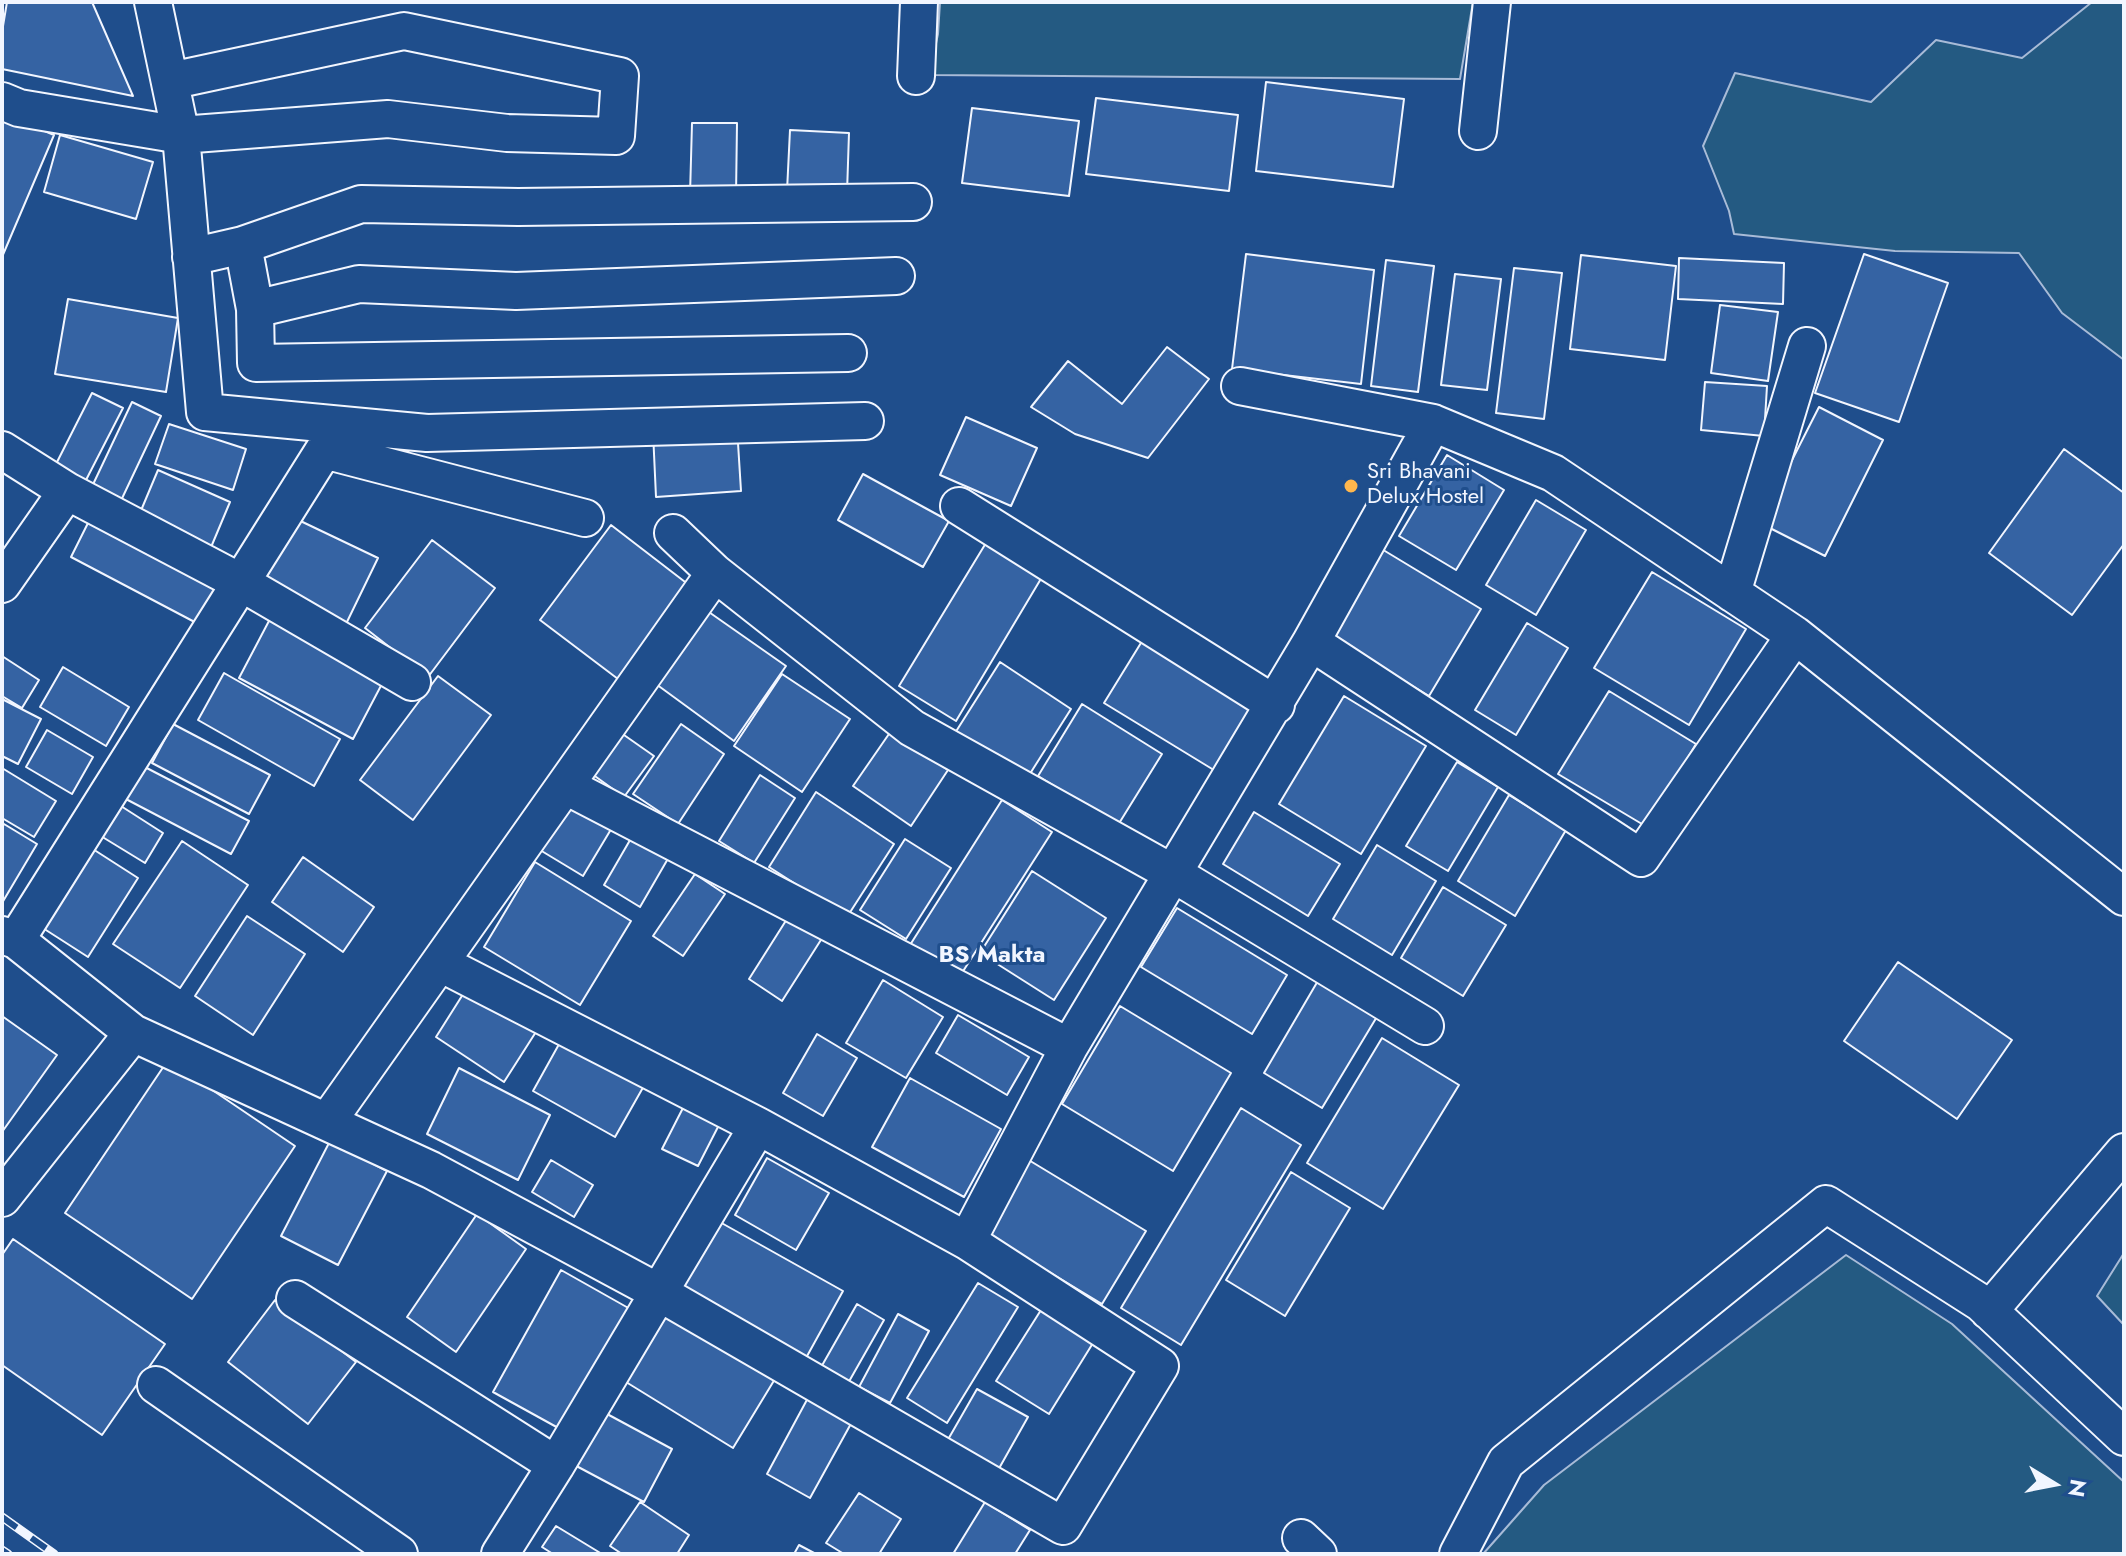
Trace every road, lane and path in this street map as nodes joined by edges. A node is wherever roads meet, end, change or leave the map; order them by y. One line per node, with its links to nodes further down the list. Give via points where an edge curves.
1 (153, 2): 5 (street)
2 (919, 2): 4 (street)
3 (1492, 2): 7 (street)
4 (916, 76)
5 (170, 81): 8 (street); 8 (street, via 404,31 620,76 616,136 507,133 388,119)
6 (2, 101): 8 (street)
7 (1478, 131)
8 (181, 135): 11 (street)
9 (913, 202): 10 (street, via 361,204)
10 (243, 245): 11 (street); 13 (street)
11 (191, 257): 17 (street)
12 (896, 276): 13 (street, via 516,291 359,284)
13 (255, 309): 15 (street, via 256,363)
14 (1807, 346): 29 (street)
15 (848, 353)
16 (1240, 386): 19 (street)
17 (205, 412): 18 (street, via 427,433); 21 (street)
18 (865, 421)
19 (1433, 423): 29 (street, via 1553,473); 31 (street)
20 (2, 450): 22 (street)
21 (324, 450): 24 (street); 27 (street)
22 (67, 491): 27 (street); 28 (street)
23 (959, 506): 33 (street)
24 (585, 518)
25 (673, 533): 26 (street)
26 (715, 573): 34 (street); 35 (street, via 912,728)
27 (240, 582): 32 (street); 37 (street)
28 (2, 584)
29 (1732, 593): 30 (street)
30 (1795, 635): 31 (street, via 1641,858); 36 (street)
31 (1311, 642): 33 (street)
32 (412, 682)
33 (1276, 705): 35 (street)
34 (566, 786): 38 (street); 41 (street)
35 (1174, 874): 39 (street); 41 (street)
36 (2124, 897)
37 (9, 937): 40 (street)
38 (440, 963): 42 (street); 43 (street)
39 (1425, 1026)
40 (133, 1033): 42 (street); 45 (street)
41 (1069, 1047): 46 (street)
42 (327, 1122): 47 (street, via 431,1170)
43 (758, 1126): 46 (street); 47 (street)
44 (2124, 1152): 49 (street)
45 (2, 1198)
46 (967, 1241): 47 (street, via 1160,1366 1063,1526)
47 (658, 1292): 52 (street)
48 (295, 1299): 52 (street)
49 (1989, 1311): 51 (street); 55 (street, via 1826,1204 1506,1462)
50 (156, 1385): 53 (street)
51 (2124, 1437)
52 (556, 1465): 54 (street)
53 (399, 1554)
54 (500, 1554)
55 (1458, 1554)

